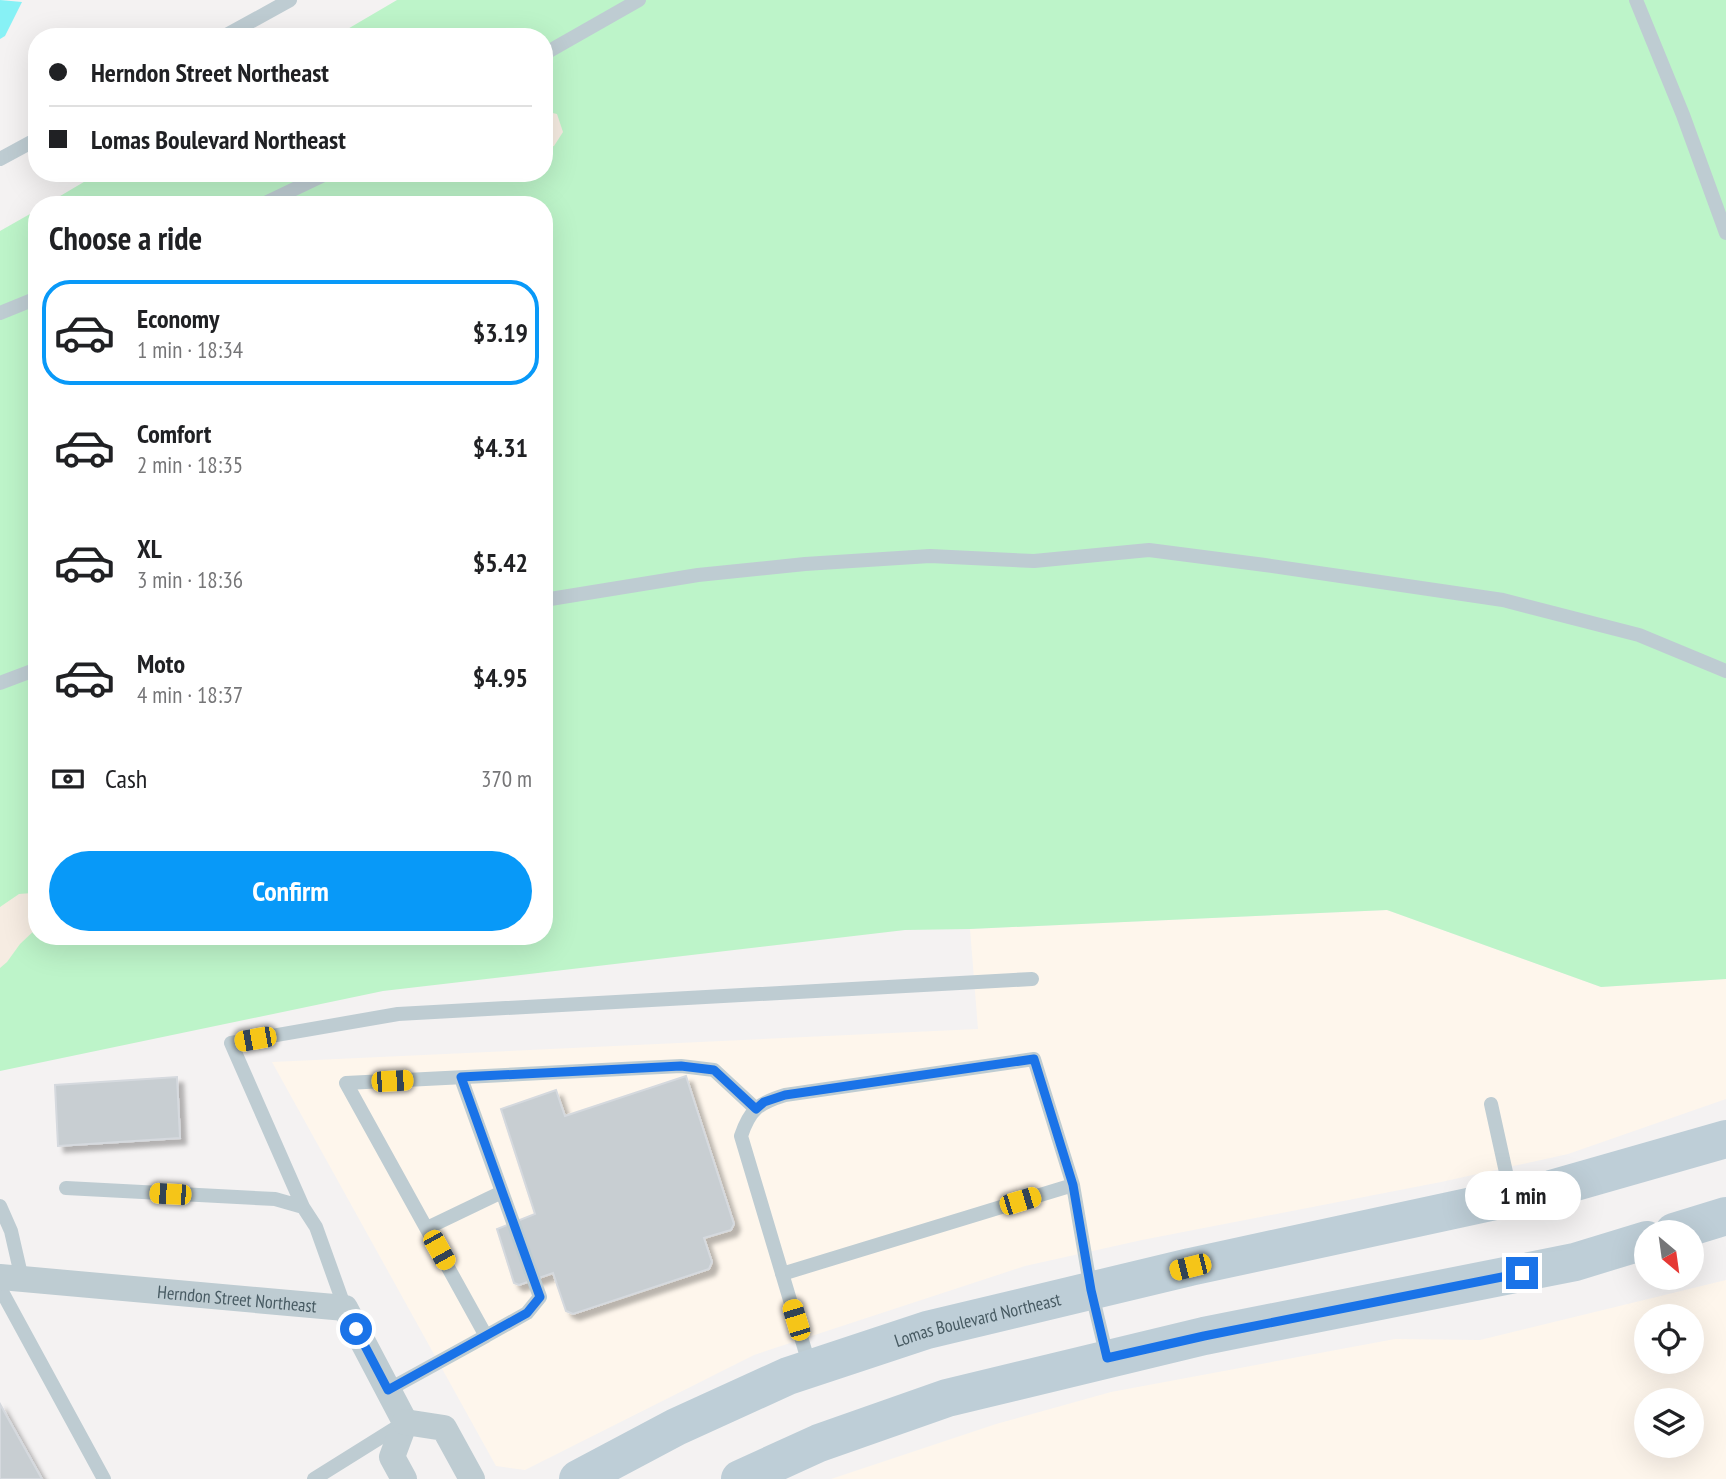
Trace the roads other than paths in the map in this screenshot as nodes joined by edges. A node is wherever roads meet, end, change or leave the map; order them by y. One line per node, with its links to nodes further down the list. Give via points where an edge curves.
1 (290, 0): 4 (lane)
2 (639, 0): 5 (lane)
3 (1636, 0): 10 (lane)
4 (239, 28)
5 (553, 49)
6 (28, 144): 7 (lane)
7 (0, 159)
8 (309, 182): 9 (lane)
9 (280, 196)
10 (1726, 233)
11 (28, 302): 12 (lane)
12 (0, 313)
13 (553, 599): 14 (lane, via 698,575 804,564 930,556 1034,561 1149,550 1503,600 1639,635)
14 (1726, 671)
15 (28, 673): 16 (lane)
16 (0, 683)
17 (1032, 979): 27 (lane, via 398,1014 232,1043)
18 (461, 1077): 20 (lane, via 681,1066 714,1070); 24 (lane); 30 (lane, via 346,1083)
19 (1491, 1104): 25 (lane)
20 (756, 1109): 22 (lane, via 785,1095 1034,1059); 32 (lane, via 747,1117 741,1136)
21 (1726, 1139): 25 (main road, Lomas Boulevard Northeast)
22 (1073, 1185): 32 (lane); 34 (lane)
23 (66, 1188): 27 (lane, via 275,1199)
24 (502, 1192): 30 (lane); 36 (lane, via 540,1297 527,1313)
25 (1511, 1197): 34 (main road, Lomas Boulevard Northeast)
26 (0, 1206): 33 (lane, via 11,1231)
27 (303, 1207): 35 (lane, via 316,1227)
28 (1726, 1216): 29 (main road)
29 (1704, 1223)
30 (427, 1228): 36 (lane)
31 (1634, 1244): 37 (main road, via 1575,1262)
32 (782, 1274): 38 (lane)
33 (7, 1281): 35 (street, Herndon Street Northeast); 41 (lane)
34 (1091, 1290): 37 (lane); 38 (main road, Lomas Boulevard Northeast, via 928,1330)
35 (345, 1308): 39 (street)
36 (486, 1336): 39 (lane)
37 (1107, 1358): 46 (main road, via 947,1398 819,1444)
38 (810, 1369): 45 (main road, Lomas Boulevard Northeast, via 676,1427)
39 (388, 1390): 40 (street)
40 (405, 1422): 42 (lane); 43 (street, via 392,1457); 44 (street, via 444,1428)
41 (104, 1479)
42 (314, 1479)
43 (404, 1479)
44 (472, 1479)
45 (578, 1479)
46 (740, 1479)

